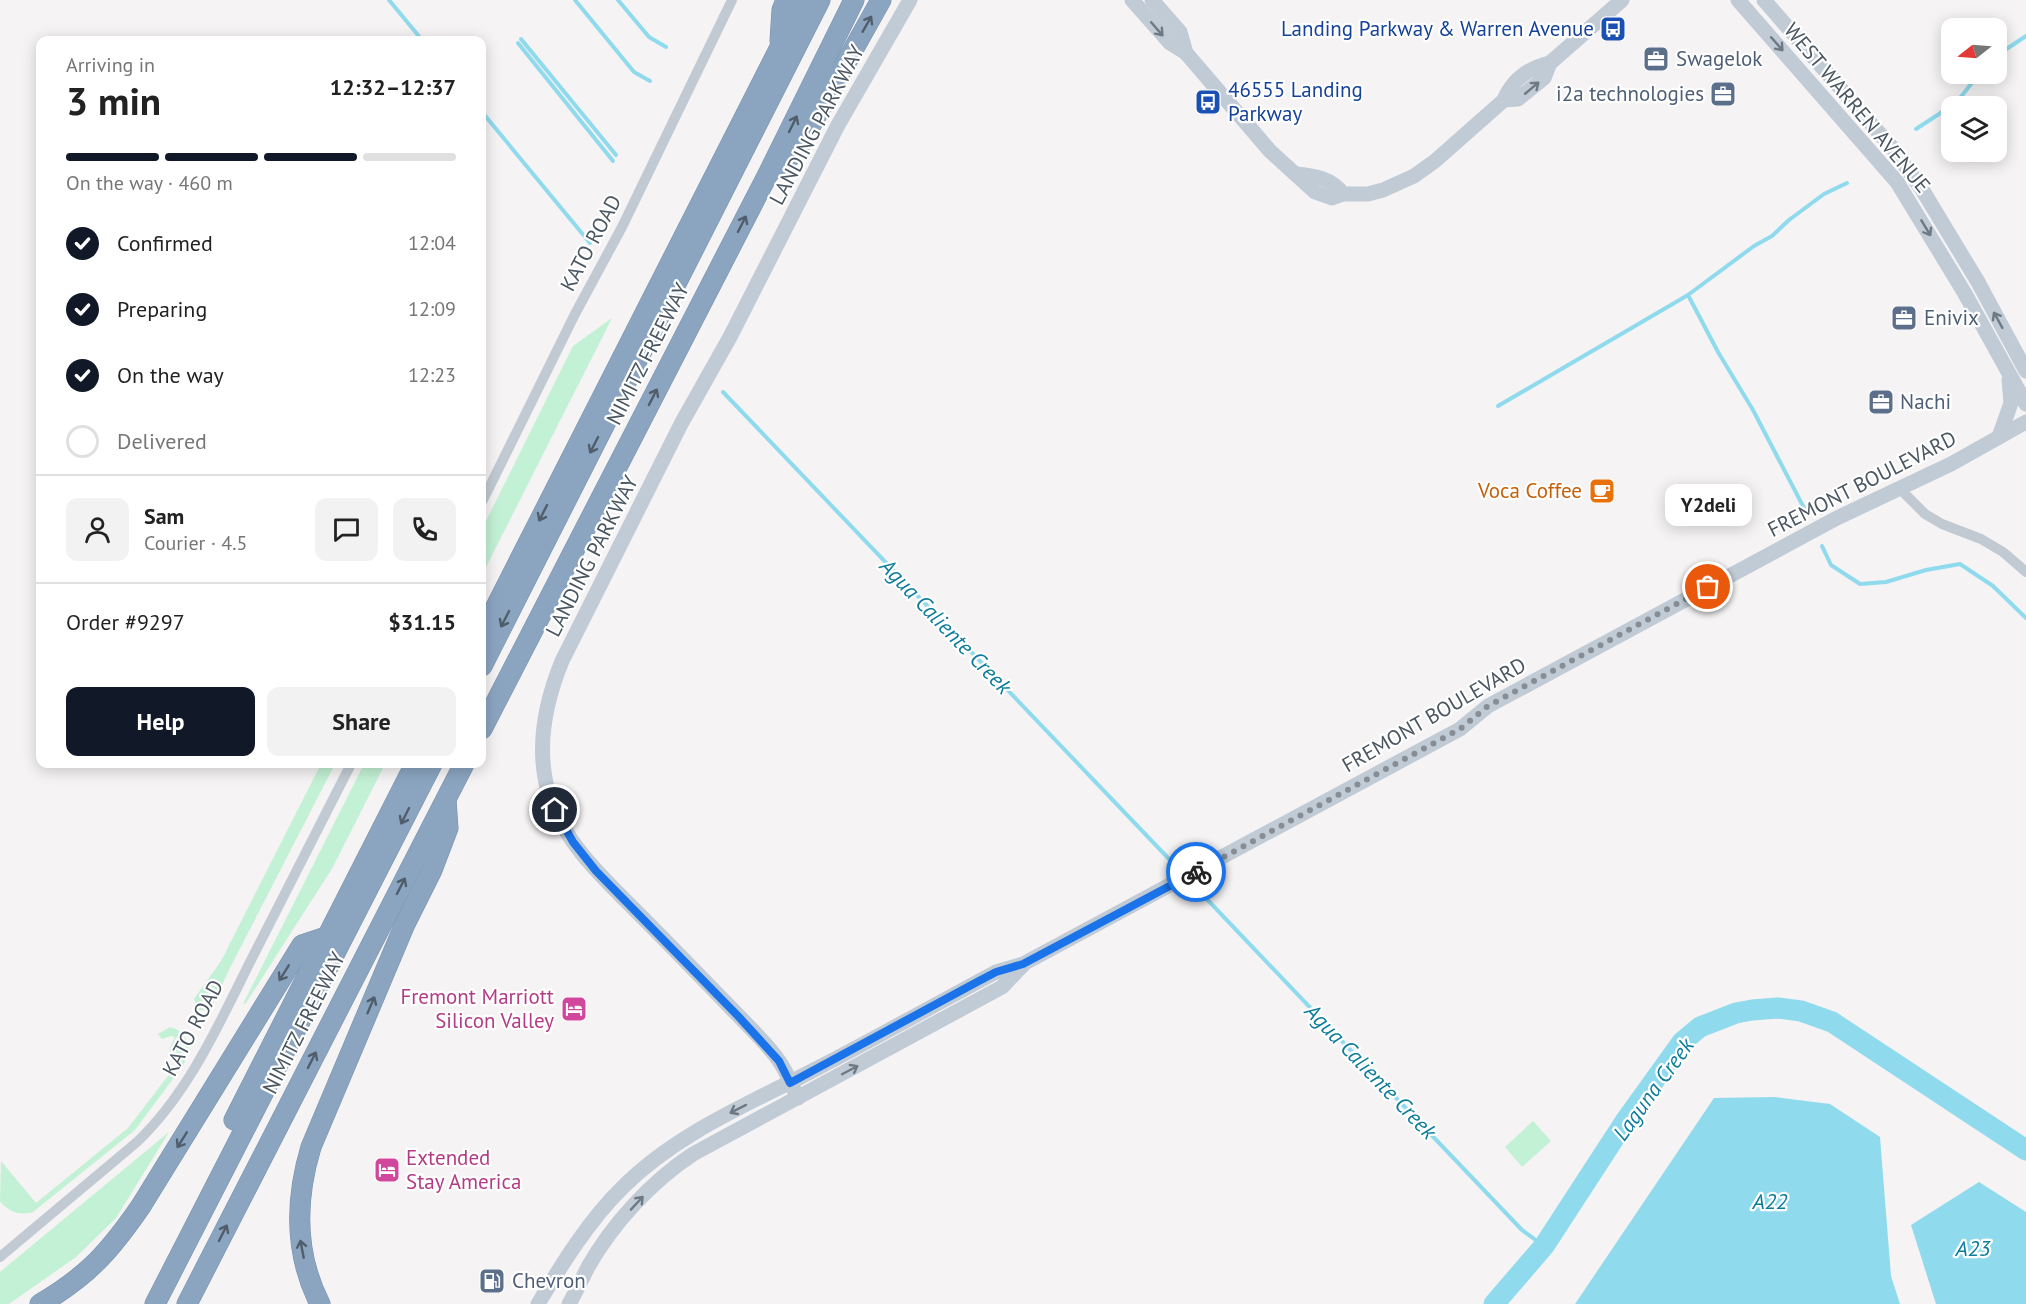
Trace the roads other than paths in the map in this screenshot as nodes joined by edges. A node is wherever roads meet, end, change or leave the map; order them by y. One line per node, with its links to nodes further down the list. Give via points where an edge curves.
1 (732, 0): 22 (street, KATO ROAD, via 633,206 574,314)
2 (786, 0): 13 (highway)
3 (804, 0): 13 (highway, NIMITZ FREEWAY)
4 (820, 0): 25 (highway, one-way to 25)
5 (854, 0): 15 (highway, NIMITZ FREEWAY, one-way to 5)
6 (881, 0): 15 (highway, one-way to 6, via 796,152)
7 (910, 0): 34 (main road, LANDING PARKWAY, via 838,125 562,661 552,686 543,731 550,799 573,842 596,871 759,1038 779,1061)
8 (1132, 0): 14 (main road, one-way to 14, via 1170,43)
9 (1152, 0): 14 (main road, via 1180,32)
10 (1622, 0): 14 (main road, via 1550,63 1533,67 1510,87 1504,100 1435,161 1414,176 1368,194 1343,194 1336,184 1317,176 1296,174 1270,151)
11 (1738, 0): 16 (main road, WEST WARREN AVENUE, one-way to 16, via 1897,182)
12 (1764, 0): 17 (main road, WEST WARREN AVENUE, one-way to 12, via 1923,191 1893,149)
13 (779, 50): 24 (highway, NIMITZ FREEWAY, one-way to 24)
14 (1186, 53)
15 (766, 176): 26 (highway, NIMITZ FREEWAY, one-way to 15)
16 (2008, 371): 18 (main road, WEST WARREN AVENUE); 20 (main road, via 2011,403)
17 (2026, 371)
18 (2026, 404)
19 (2026, 422): 20 (main road, FREMONT BOULEVARD)
20 (1999, 437): 21 (main road, FREMONT BOULEVARD)
21 (1899, 488): 23 (street, via 1925,514 1981,539); 33 (main road, FREMONT BOULEVARD, via 1488,706 1460,729)
22 (486, 494)
23 (2026, 572)
24 (486, 626)
25 (486, 658)
26 (486, 721)
27 (349, 768): 39 (street, KATO ROAD, via 214,1034 178,1096 137,1142)
28 (413, 768): 32 (highway, NIMITZ FREEWAY)
29 (430, 768): 42 (highway, one-way to 42)
30 (462, 768): 31 (highway, NIMITZ FREEWAY)
31 (446, 798): 43 (highway, NIMITZ FREEWAY, one-way to 31); 44 (highway, one-way to 31, via 305,1265 299,1234 302,1176 405,924 432,870 448,828)
32 (326, 937): 40 (highway, one-way to 40, via 302,945 118,1239 76,1281); 41 (highway, NIMITZ FREEWAY)
33 (1023, 964): 34 (main road, FREMONT BOULEVARD, via 996,972); 35 (main road, FREMONT BOULEVARD, one-way to 33, via 1002,987)
34 (790, 1083): 35 (main road, LANDING PARKWAY); 36 (main road, FREMONT BOULEVARD, one-way to 36, via 684,1139)
35 (798, 1098): 37 (main road, FREMONT BOULEVARD, one-way to 35, via 613,1229 674,1166)
36 (611, 1199): 37 (main road, via 614,1211 601,1236); 38 (main road, FREMONT BOULEVARD)
37 (602, 1246): 46 (main road, FREMONT BOULEVARD)
38 (569, 1253): 45 (main road, FREMONT BOULEVARD); 46 (main road, via 575,1273 567,1291)
39 (0, 1257)
40 (40, 1304)
41 (141, 1304)
42 (155, 1304)
43 (189, 1304)
44 (320, 1304)
45 (538, 1304)
46 (568, 1304)

